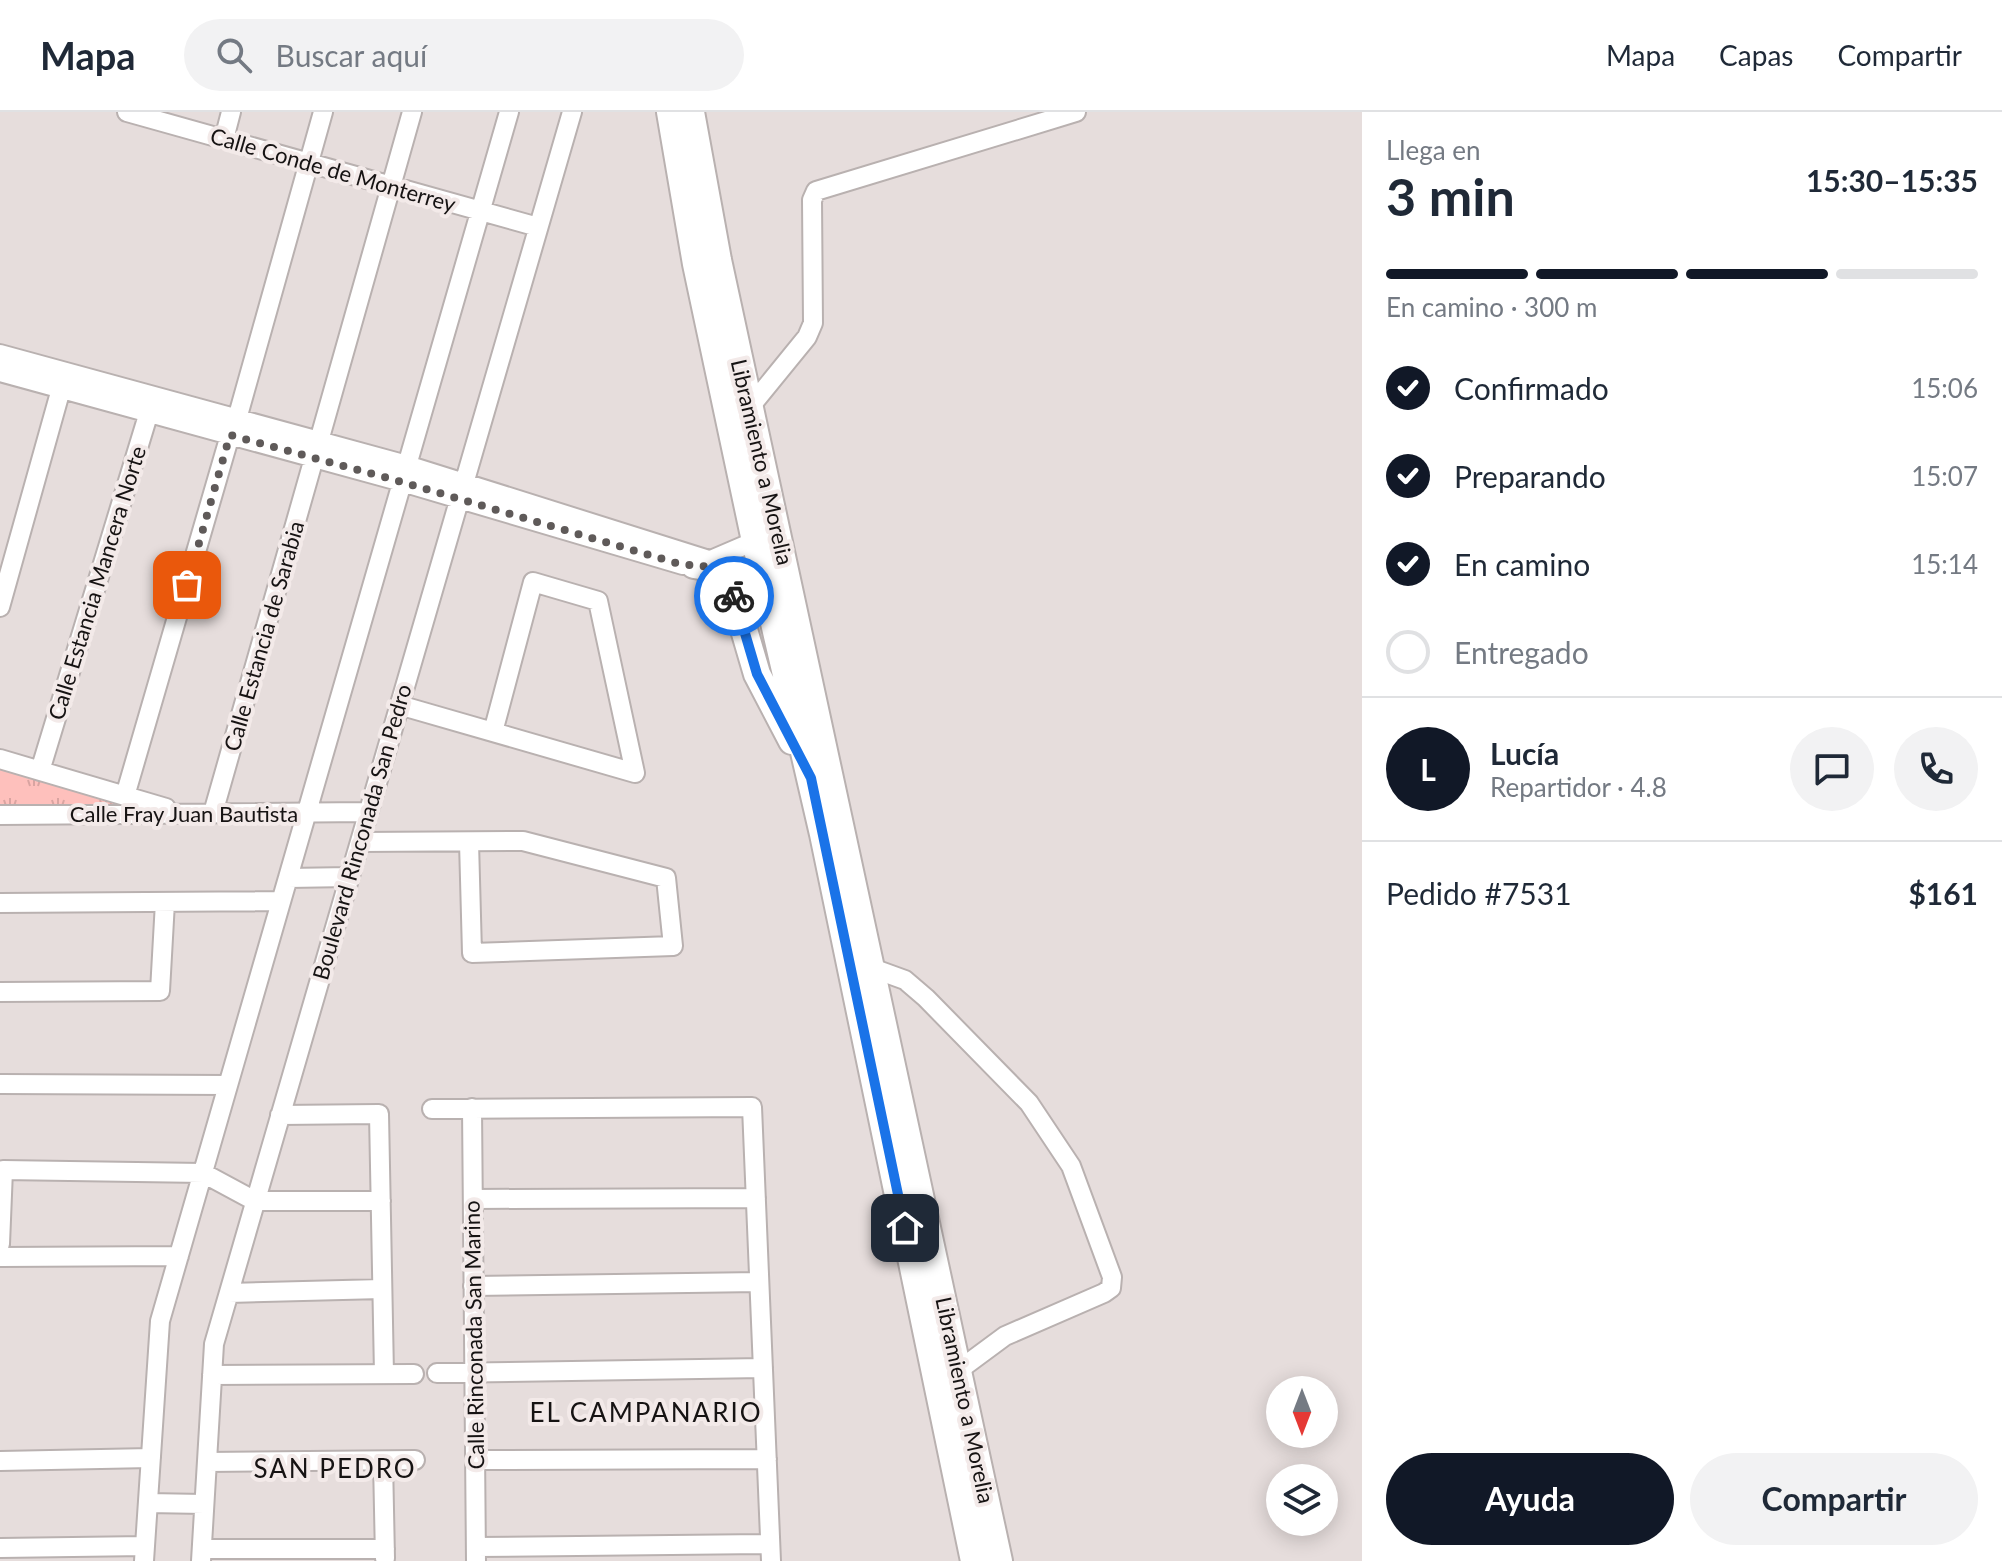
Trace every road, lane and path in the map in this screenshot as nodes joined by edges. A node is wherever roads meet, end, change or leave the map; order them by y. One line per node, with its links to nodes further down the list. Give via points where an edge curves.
1 (231, 112): 10 (street)
2 (323, 112): 11 (street)
3 (412, 112): 12 (street, Calle Estancia de Sarabia)
4 (509, 112): 13 (street)
5 (572, 112): 14 (street, Boulevard Rinconada San Pedro)
6 (670, 112): 24 (highway, Libramiento a Morelia, via 696,264)
7 (691, 112): 19 (highway, Libramiento a Morelia)
8 (1076, 112): 19 (street, via 816,191 813,323)
9 (136, 113): 10 (street, Calle Conde de Monterrey)
10 (224, 139): 11 (street, Calle Conde de Monterrey)
11 (308, 163): 12 (street, Calle Conde de Monterrey); 20 (street)
12 (391, 186): 13 (street, Calle Conde de Monterrey); 21 (street, Calle Estancia de Sarabia)
13 (481, 211): 14 (street, Calle Conde de Monterrey); 22 (street)
14 (538, 227): 23 (street, Boulevard Rinconada San Pedro)
15 (0, 354): 18 (street)
16 (0, 372): 17 (street)
17 (61, 389): 18 (street); 26 (street)
18 (151, 404): 20 (street); 30 (street, Calle Estancia Mancera Norte)
19 (750, 407): 45 (highway, Libramiento a Morelia)
20 (234, 427): 21 (street); 32 (street)
21 (317, 450): 22 (street); 34 (street, Calle Estancia de Sarabia)
22 (405, 474): 23 (street); 35 (street)
23 (462, 491): 25 (street, via 683,565); 27 (street, Boulevard Rinconada San Pedro)
24 (755, 541): 25 (street); 31 (highway, Libramiento a Morelia)
25 (701, 563): 31 (highway, via 726,578 757,674)
26 (0, 607)
27 (399, 705): 28 (street); 33 (street, Boulevard Rinconada San Pedro)
28 (493, 732): 28 (street, via 635,773 598,601 533,582)
29 (0, 759): 30 (street)
30 (40, 771): 32 (street)
31 (811, 778): 87 (highway, Libramiento a Morelia)
32 (125, 796): 36 (street)
33 (368, 812): 35 (street, Calle Fray Juan Bautista); 38 (street, Boulevard Rinconada San Pedro)
34 (213, 813): 35 (street, Calle Fray Juan Bautista); 36 (street, Calle Fray Juan Bautista)
35 (307, 813): 41 (street)
36 (185, 814): 37 (street, Calle Fray Juan Bautista)
37 (0, 815)
38 (360, 842): 39 (street); 40 (street, Boulevard Rinconada San Pedro)
39 (469, 842): 39 (street, via 523,841 666,878 673,946 472,953)
40 (350, 877): 41 (street); 51 (street, Boulevard Rinconada San Pedro)
41 (288, 878): 42 (street)
42 (281, 901): 43 (street); 48 (street)
43 (165, 902): 44 (street); 46 (street, via 160,991)
44 (0, 903)
45 (872, 968): 65 (highway, Libramiento a Morelia); 65 (street, via 905,980 926,998 1029,1103 1071,1166 1112,1277 1111,1288 1104,1293 1005,1336)
46 (0, 992)
47 (0, 1084): 48 (street)
48 (228, 1085): 52 (street)
49 (472, 1108): 50 (street); 53 (street, via 752,1107); 54 (street, Calle Rinconada San Marino)
50 (432, 1109)
51 (280, 1115): 55 (street, Boulevard Rinconada San Pedro); 56 (street, via 379,1114)
52 (203, 1173): 55 (street); 57 (street, via 3,1170); 58 (street)
53 (756, 1198): 54 (street); 60 (street)
54 (473, 1199): 61 (street, Calle Rinconada San Marino)
55 (255, 1201): 56 (street); 63 (street, Boulevard Rinconada San Pedro)
56 (381, 1201): 62 (street)
57 (0, 1244)
58 (179, 1256): 59 (street); 71 (street, via 160,1321)
59 (0, 1257)
60 (759, 1282): 61 (street); 64 (street)
61 (473, 1286): 67 (street, Calle Rinconada San Marino)
62 (382, 1289): 63 (street); 68 (street)
63 (229, 1293): 70 (street, Boulevard Rinconada San Pedro, via 214,1344)
64 (763, 1368): 67 (street); 72 (street)
65 (959, 1370): 88 (highway, Libramiento a Morelia)
66 (437, 1373): 67 (street)
67 (474, 1373): 74 (street, Calle Rinconada San Marino)
68 (384, 1374): 69 (street); 70 (street)
69 (414, 1374)
70 (212, 1375): 77 (street, Boulevard Rinconada San Pedro)
71 (151, 1458): 75 (street); 78 (street)
72 (767, 1459): 74 (street); 81 (street)
73 (415, 1460): 76 (street)
74 (475, 1460): 83 (street, Calle Rinconada San Marino)
75 (0, 1461)
76 (383, 1461): 77 (street); 85 (street)
77 (207, 1462): 79 (street, Boulevard Rinconada San Pedro)
78 (148, 1503): 79 (street); 82 (street)
79 (204, 1504): 84 (street, Boulevard Rinconada San Pedro)
80 (0, 1548): 82 (street)
81 (770, 1552): 83 (street); 86 (street)
82 (144, 1554)
83 (476, 1554)
84 (201, 1555): 85 (street)
85 (385, 1555)
86 (759, 1561)
87 (974, 1561)
88 (999, 1561)

